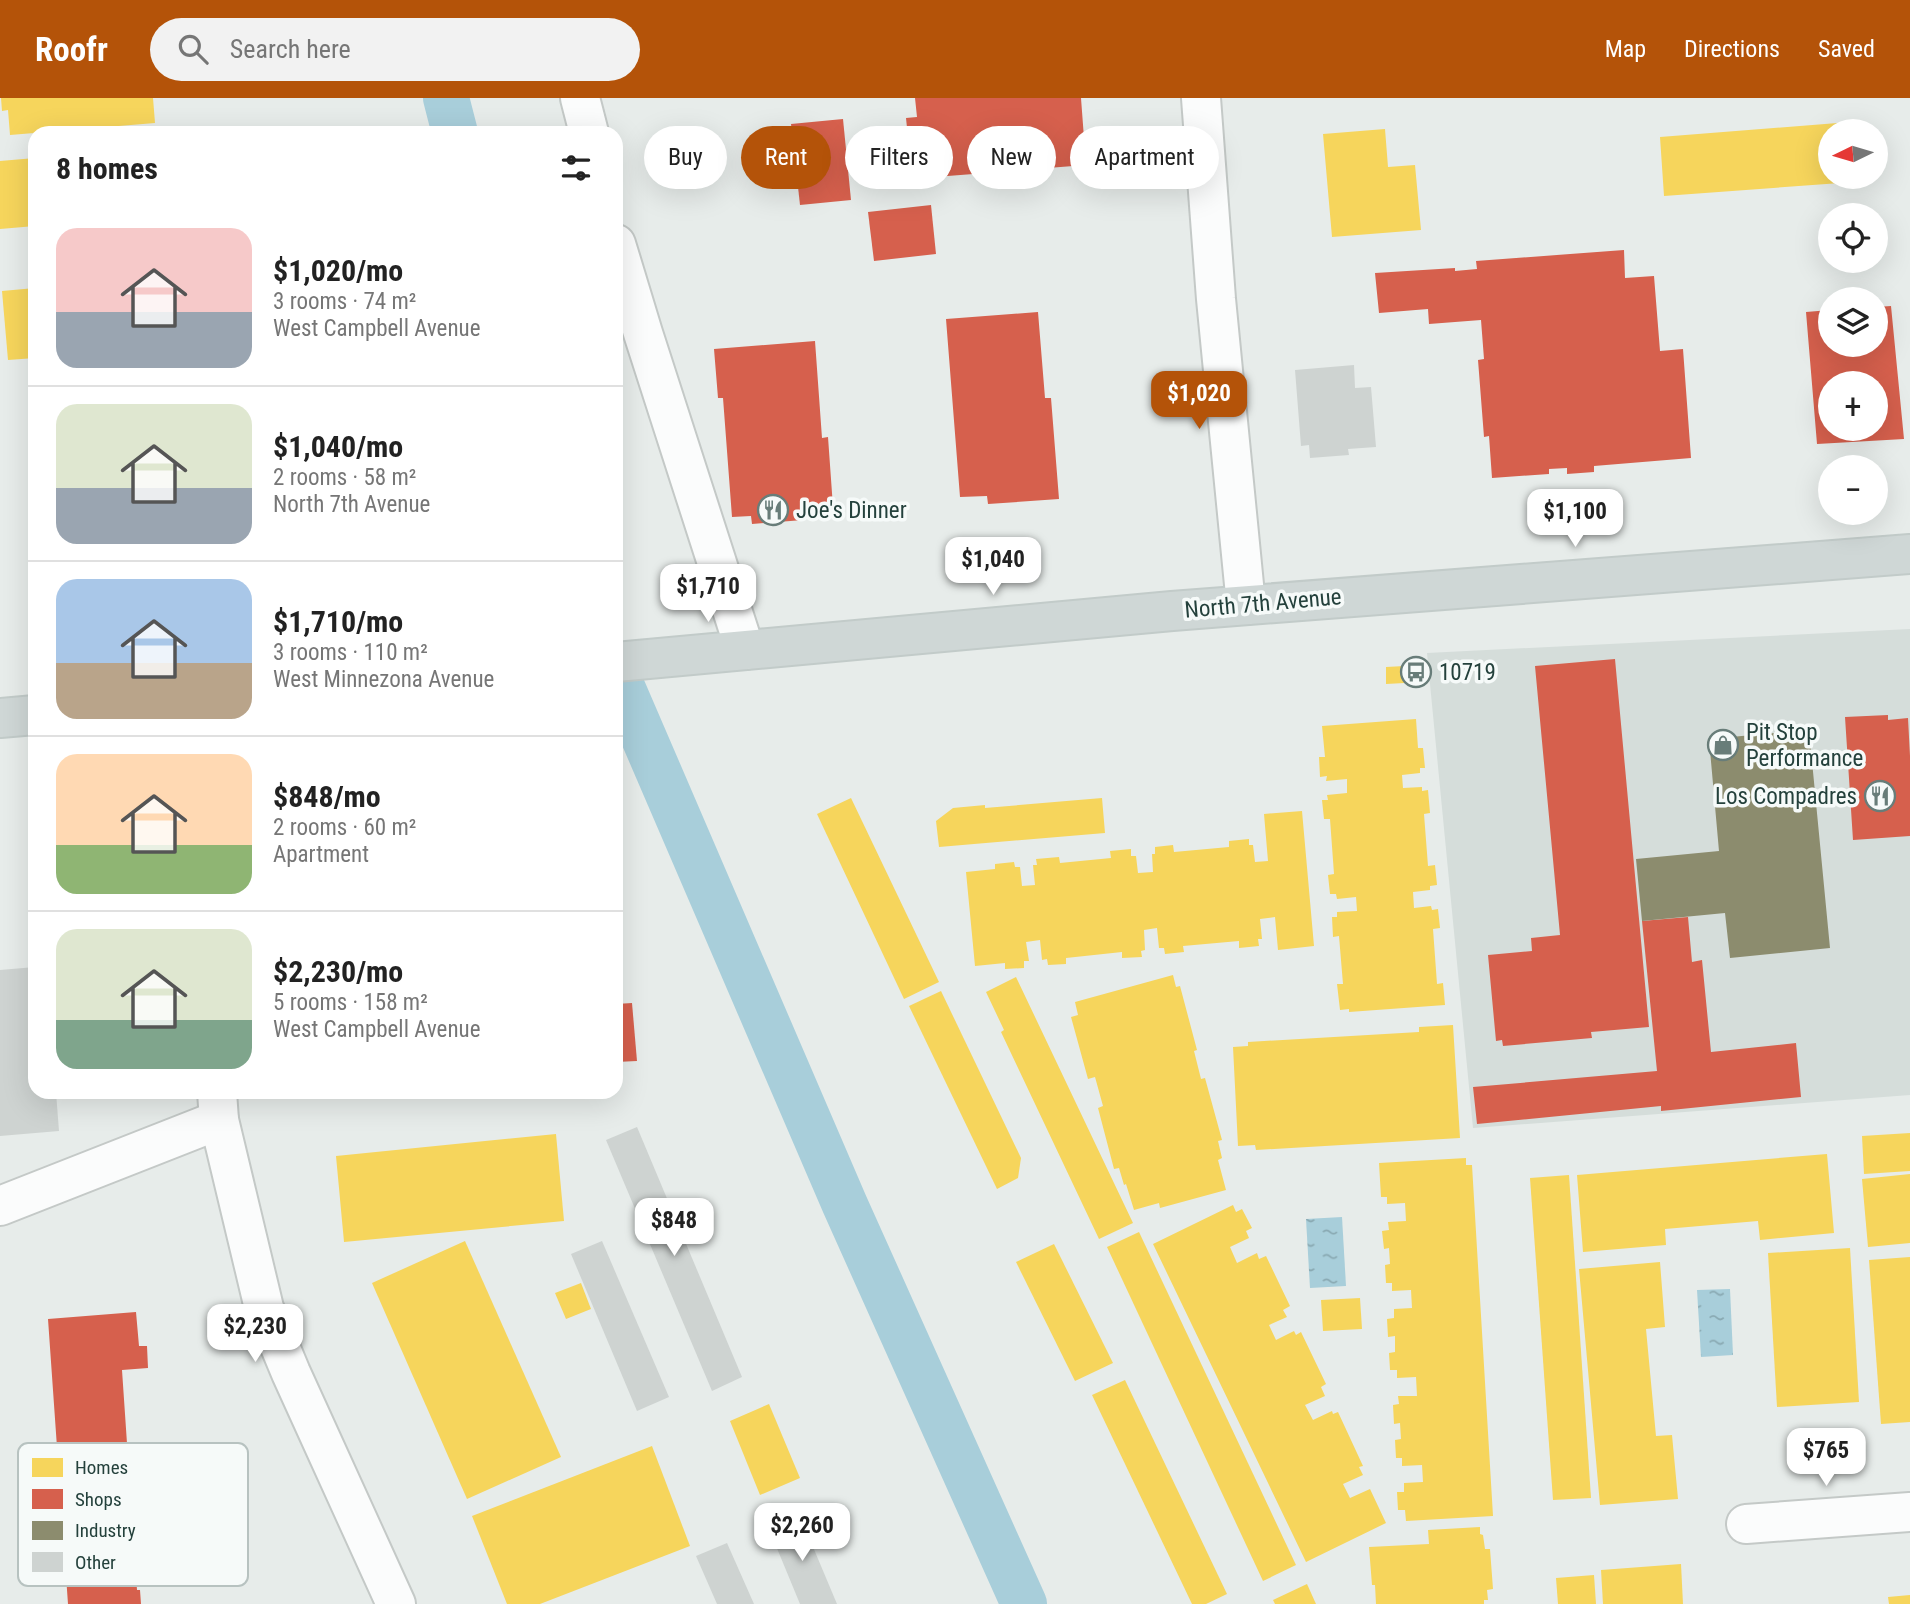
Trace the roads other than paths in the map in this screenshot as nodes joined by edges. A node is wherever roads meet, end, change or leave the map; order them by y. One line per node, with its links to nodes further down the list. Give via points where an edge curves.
1 (580, 98): 3 (street)
2 (1201, 98): 6 (street)
3 (587, 126)
4 (623, 267): 7 (street)
5 (1910, 554): 6 (main road, North 7th Avenue)
6 (1246, 605): 7 (main road, North 7th Avenue)
7 (746, 650): 8 (main road, North 7th Avenue)
8 (623, 661)
9 (28, 716): 10 (main road)
10 (0, 718)
11 (218, 1106): 12 (street); 15 (street, via 264,1308)
12 (0, 1206)
13 (1910, 1512): 14 (street)
14 (1746, 1524)
15 (396, 1604)

